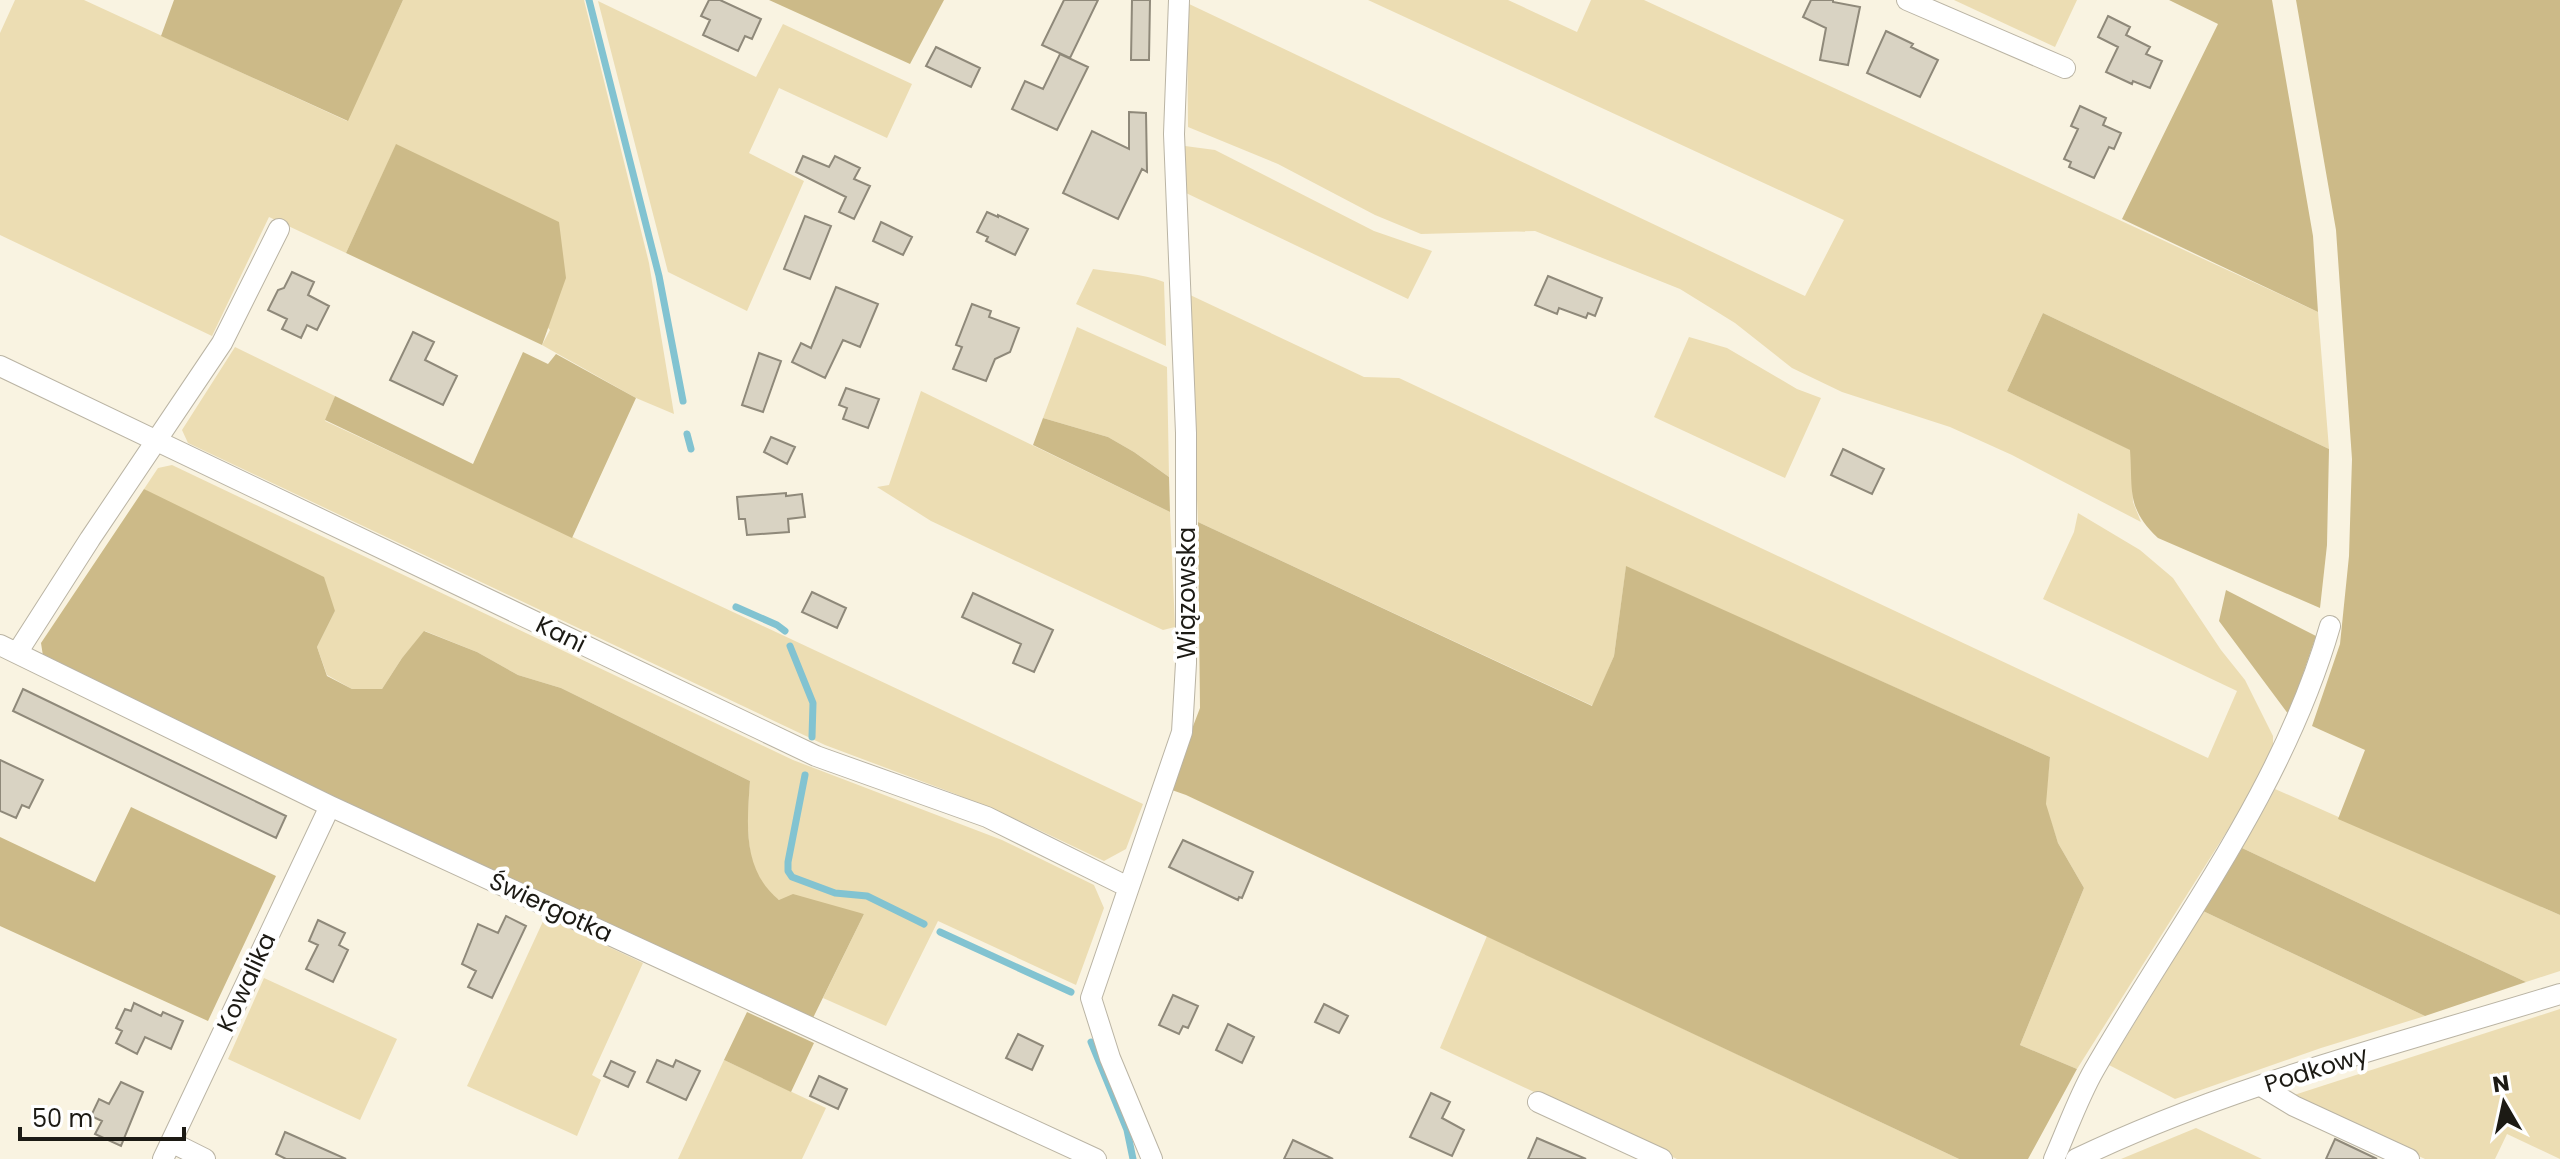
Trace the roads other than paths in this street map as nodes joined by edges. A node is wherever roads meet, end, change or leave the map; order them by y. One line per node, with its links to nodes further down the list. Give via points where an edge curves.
1 (1179, 0): 10 (street, Wiązowska, via 1174,134 1186,433 1186,663 1182,732)
2 (1907, 0): 3 (street)
3 (2065, 68)
4 (279, 229): 6 (street, via 222,343)
5 (0, 366): 6 (street, Kani)
6 (157, 440): 8 (street); 10 (street, Kani, via 816,756 987,817)
7 (2330, 626): 19 (street, via 2309,692 2267,786 2092,1073)
8 (6, 653): 9 (street, Świergotka)
9 (330, 806): 14 (street, Kowalika); 16 (street, Świergotka)
10 (1128, 887): 17 (street, Wiązowska, via 1091,998)
11 (2560, 994): 12 (street, Podkowy)
12 (2261, 1086): 20 (street, Podkowy); 21 (street)
13 (1538, 1102): 18 (street)
14 (167, 1151): 15 (street)
15 (205, 1159)
16 (1096, 1159)
17 (1152, 1159)
18 (1662, 1159)
19 (2054, 1159)
20 (2076, 1159)
21 (2409, 1159)

